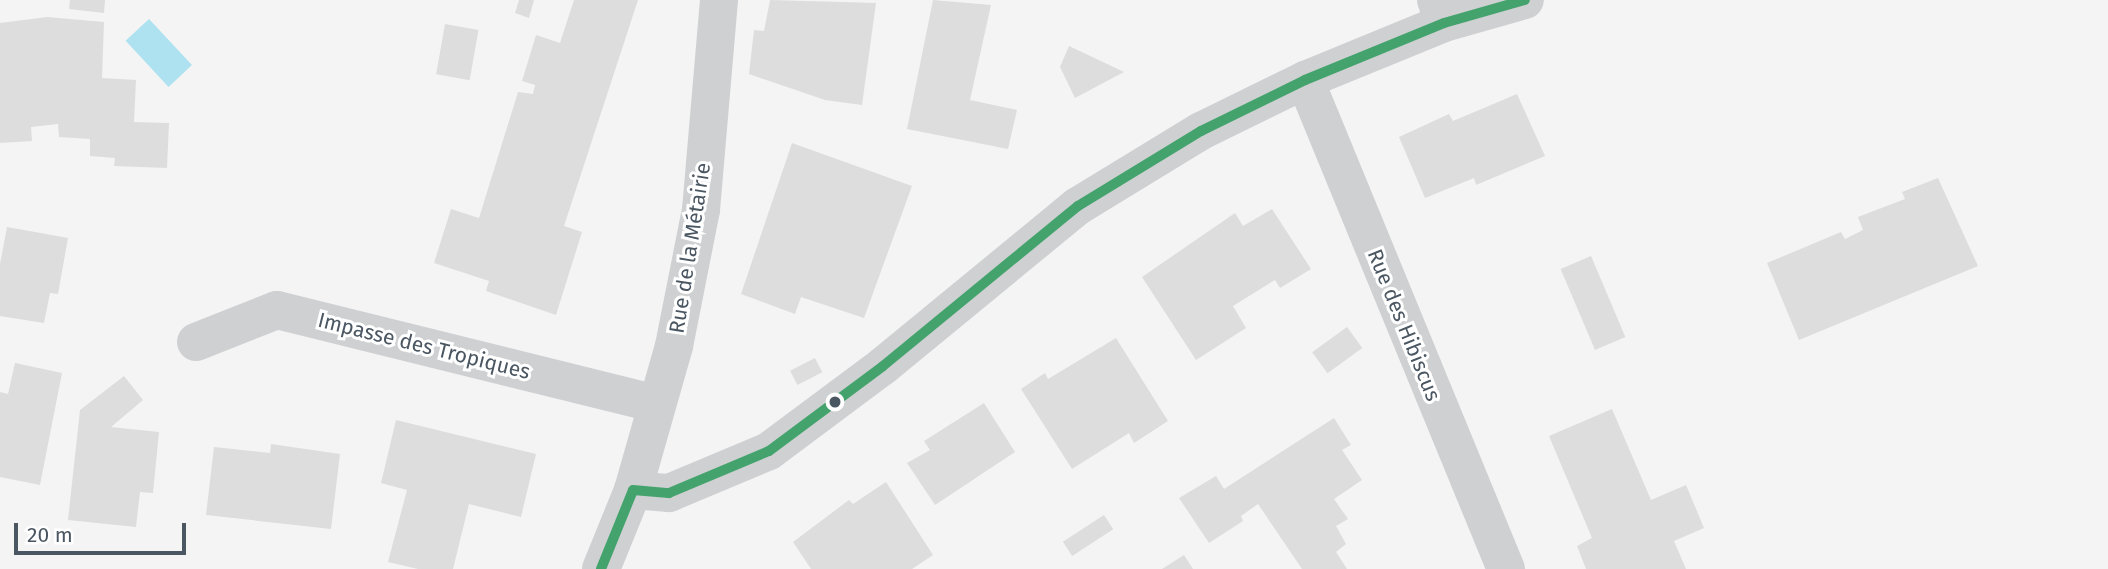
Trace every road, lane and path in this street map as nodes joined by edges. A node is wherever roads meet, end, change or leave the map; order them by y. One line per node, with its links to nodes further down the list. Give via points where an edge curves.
1 (719, 0): 6 (street, Rue de la Métairie, via 701,210 674,346)
2 (1525, 0): 3 (street)
3 (1440, 12): 4 (street)
4 (1305, 80): 7 (street, via 1201,131 1078,206 883,366 769,451 669,493); 8 (street, Rue des Hibiscus)
5 (195, 342): 6 (street, Impasse des Tropiques, via 277,310)
6 (657, 404): 7 (street, Rue de la Métairie)
7 (633, 490): 9 (street, Rue de la Métairie)
8 (1496, 565)
9 (601, 569)

